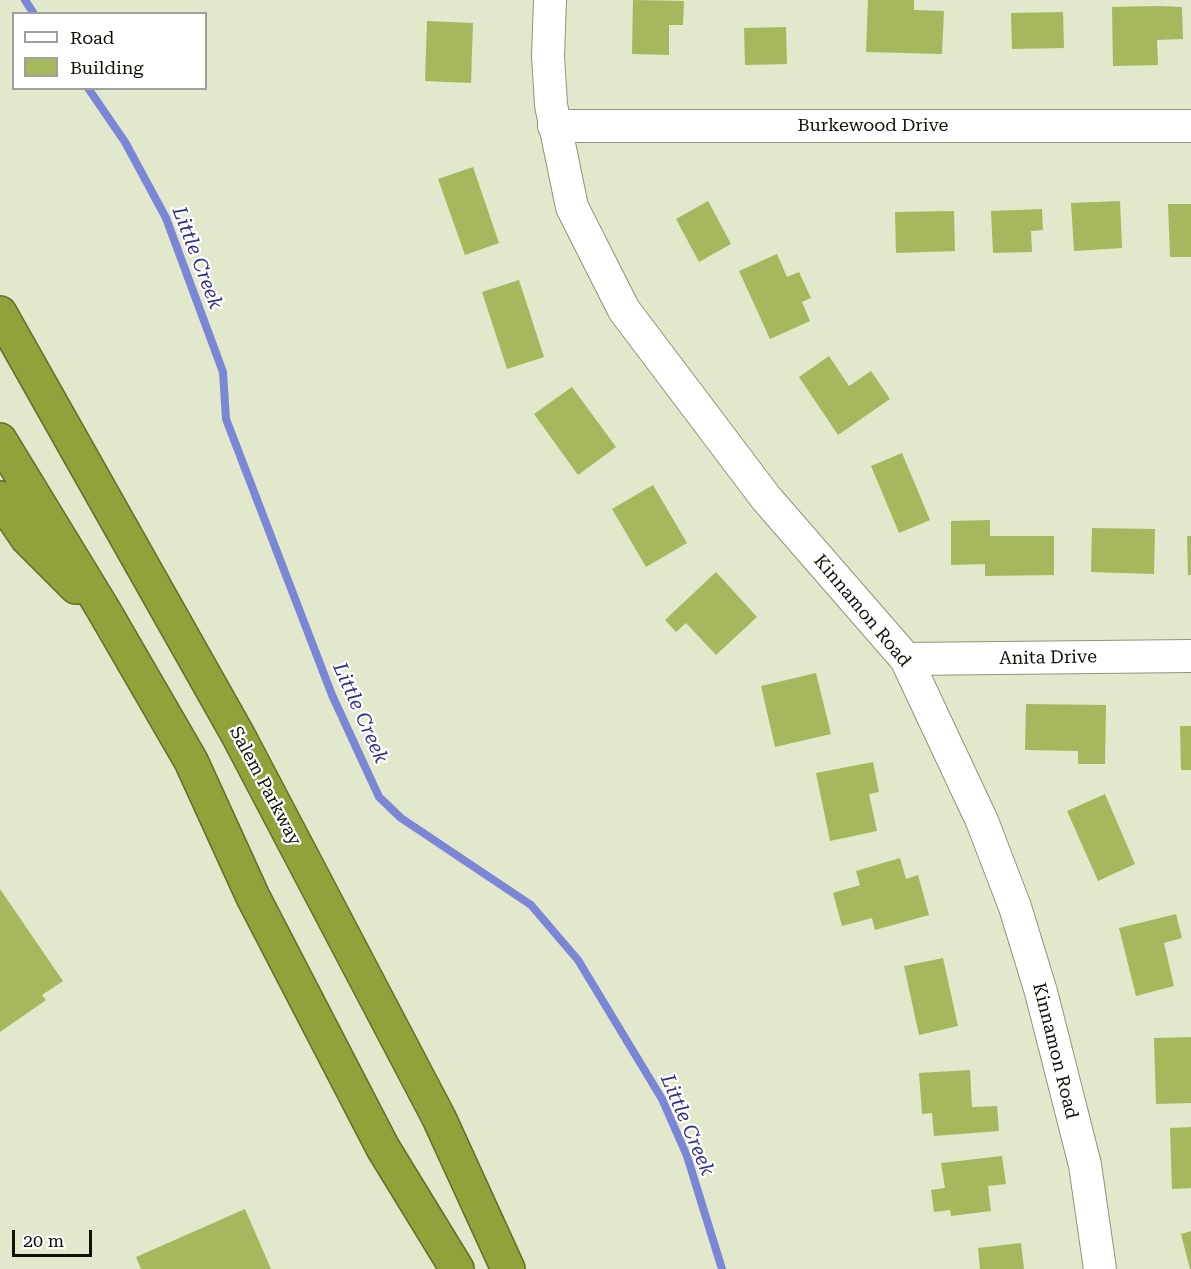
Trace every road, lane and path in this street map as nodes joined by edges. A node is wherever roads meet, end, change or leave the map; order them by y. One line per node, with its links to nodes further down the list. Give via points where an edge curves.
1 (550, 0): 2 (street, Kinnamon Road, via 548,56)
2 (554, 126): 3 (street, Burkewood Drive); 9 (street, Kinnamon Road, via 572,207 624,310 766,498)
3 (1191, 126)
4 (0, 314): 11 (highway, Salem Parkway, via 238,735 439,1118)
5 (0, 440): 7 (highway)
6 (0, 498): 7 (highway, via 35,547)
7 (103, 609): 10 (highway, via 191,761 249,888 383,1148)
8 (1191, 656): 9 (street, Anita Drive)
9 (906, 659): 12 (street, Kinnamon Road, via 982,821 1015,907 1085,1165)
10 (458, 1269)
11 (508, 1269)
12 (1100, 1269)

